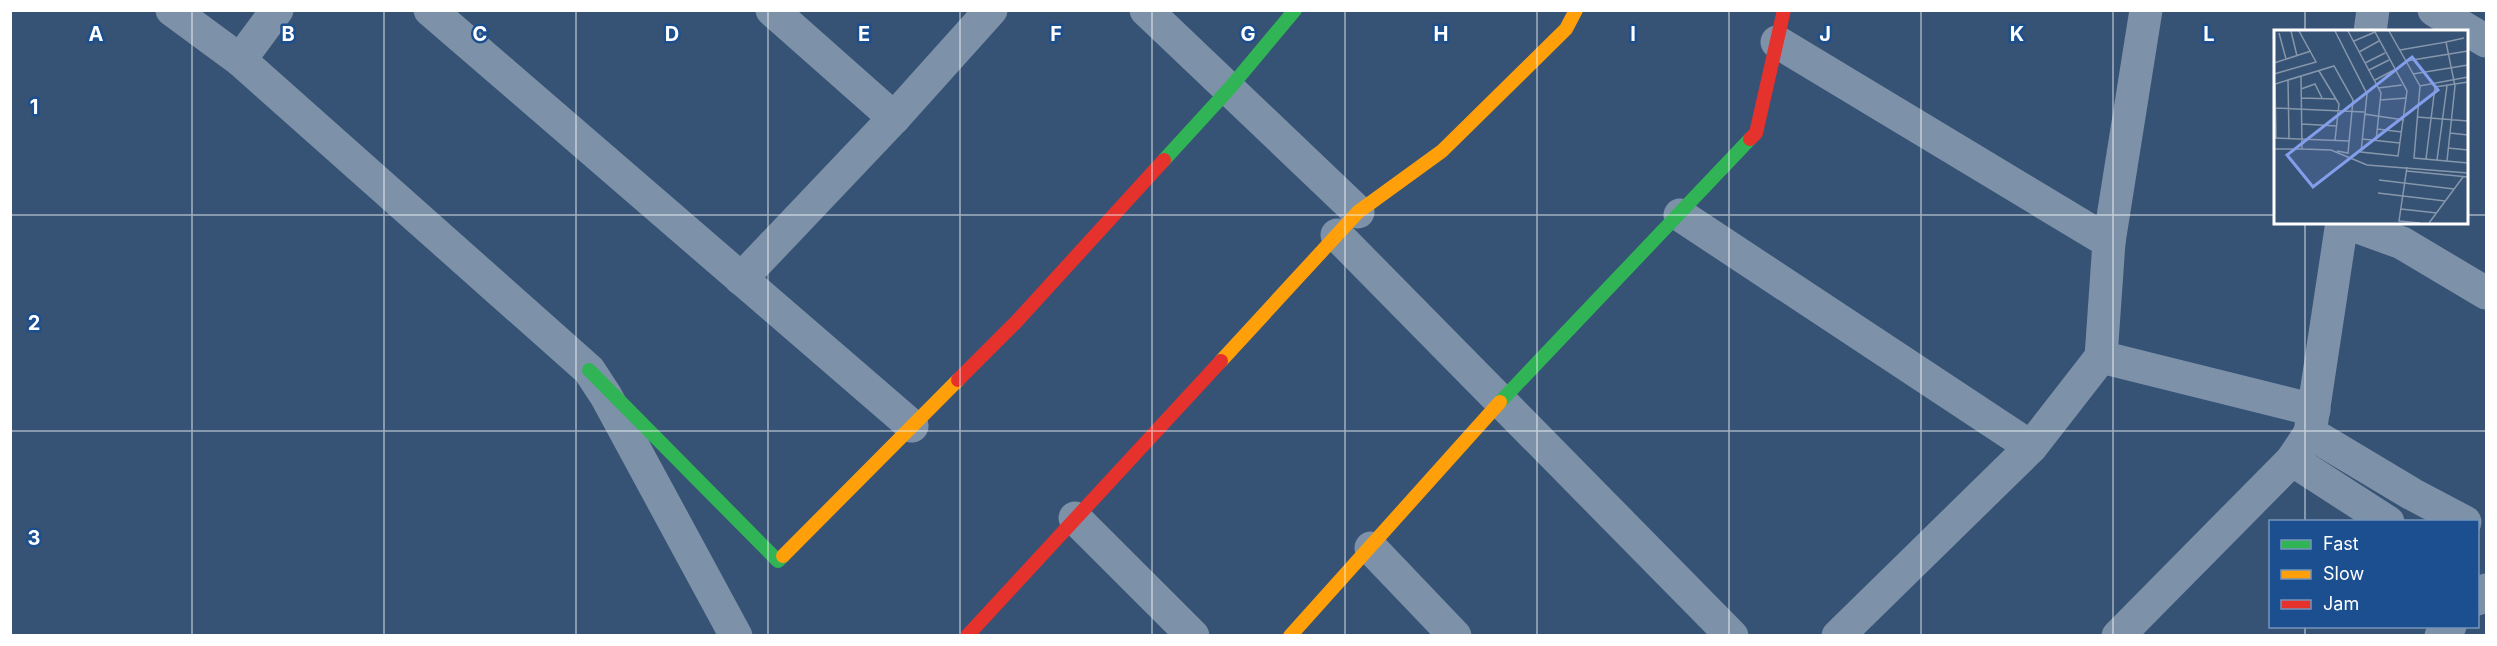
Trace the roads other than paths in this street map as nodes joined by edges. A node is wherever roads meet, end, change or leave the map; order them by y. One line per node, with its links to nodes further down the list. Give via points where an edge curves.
1 (172, 10): 16 (street)
2 (278, 10): 16 (street)
3 (430, 10): 24 (street)
4 (772, 10): 18 (street)
5 (991, 10): 18 (street)
6 (1146, 10): 17 (street)
7 (1295, 10): 17 (street)
8 (1576, 10): 20 (street, via 1566,29 1442,151)
9 (1784, 10): 15 (street)
10 (2146, 10): 23 (street)
11 (2373, 10): 13 (street)
12 (2434, 10): 14 (street)
13 (2370, 30)
14 (2487, 41)
15 (1777, 42): 19 (street, via 1756,133); 23 (street)
16 (240, 60): 27 (street)
17 (1229, 89): 20 (street); 30 (street, via 1017,321)
18 (894, 118): 24 (street)
19 (1680, 215): 28 (street); 31 (street)
20 (1348, 223): 28 (street); 33 (street)
21 (2343, 224): 29 (street)
22 (2349, 224): 25 (street, via 2402,243)
23 (2109, 242): 26 (street)
24 (741, 279): 30 (street)
25 (2487, 293)
26 (2100, 357): 29 (street); 31 (street)
27 (589, 370): 30 (street, via 778,561); 37 (street)
28 (1502, 400): 36 (street); 42 (street)
29 (2312, 422): 32 (street); 35 (street, via 2412,494)
30 (912, 426)
31 (2031, 447): 43 (street)
32 (2292, 460): 34 (street); 44 (street)
33 (1075, 518): 38 (street); 39 (street)
34 (2385, 520)
35 (2461, 520)
36 (1371, 548): 40 (street); 41 (street)
37 (736, 636)
38 (967, 636)
39 (1193, 636)
40 (1290, 636)
41 (1455, 636)
42 (1732, 636)
43 (1838, 636)
44 (2118, 636)

